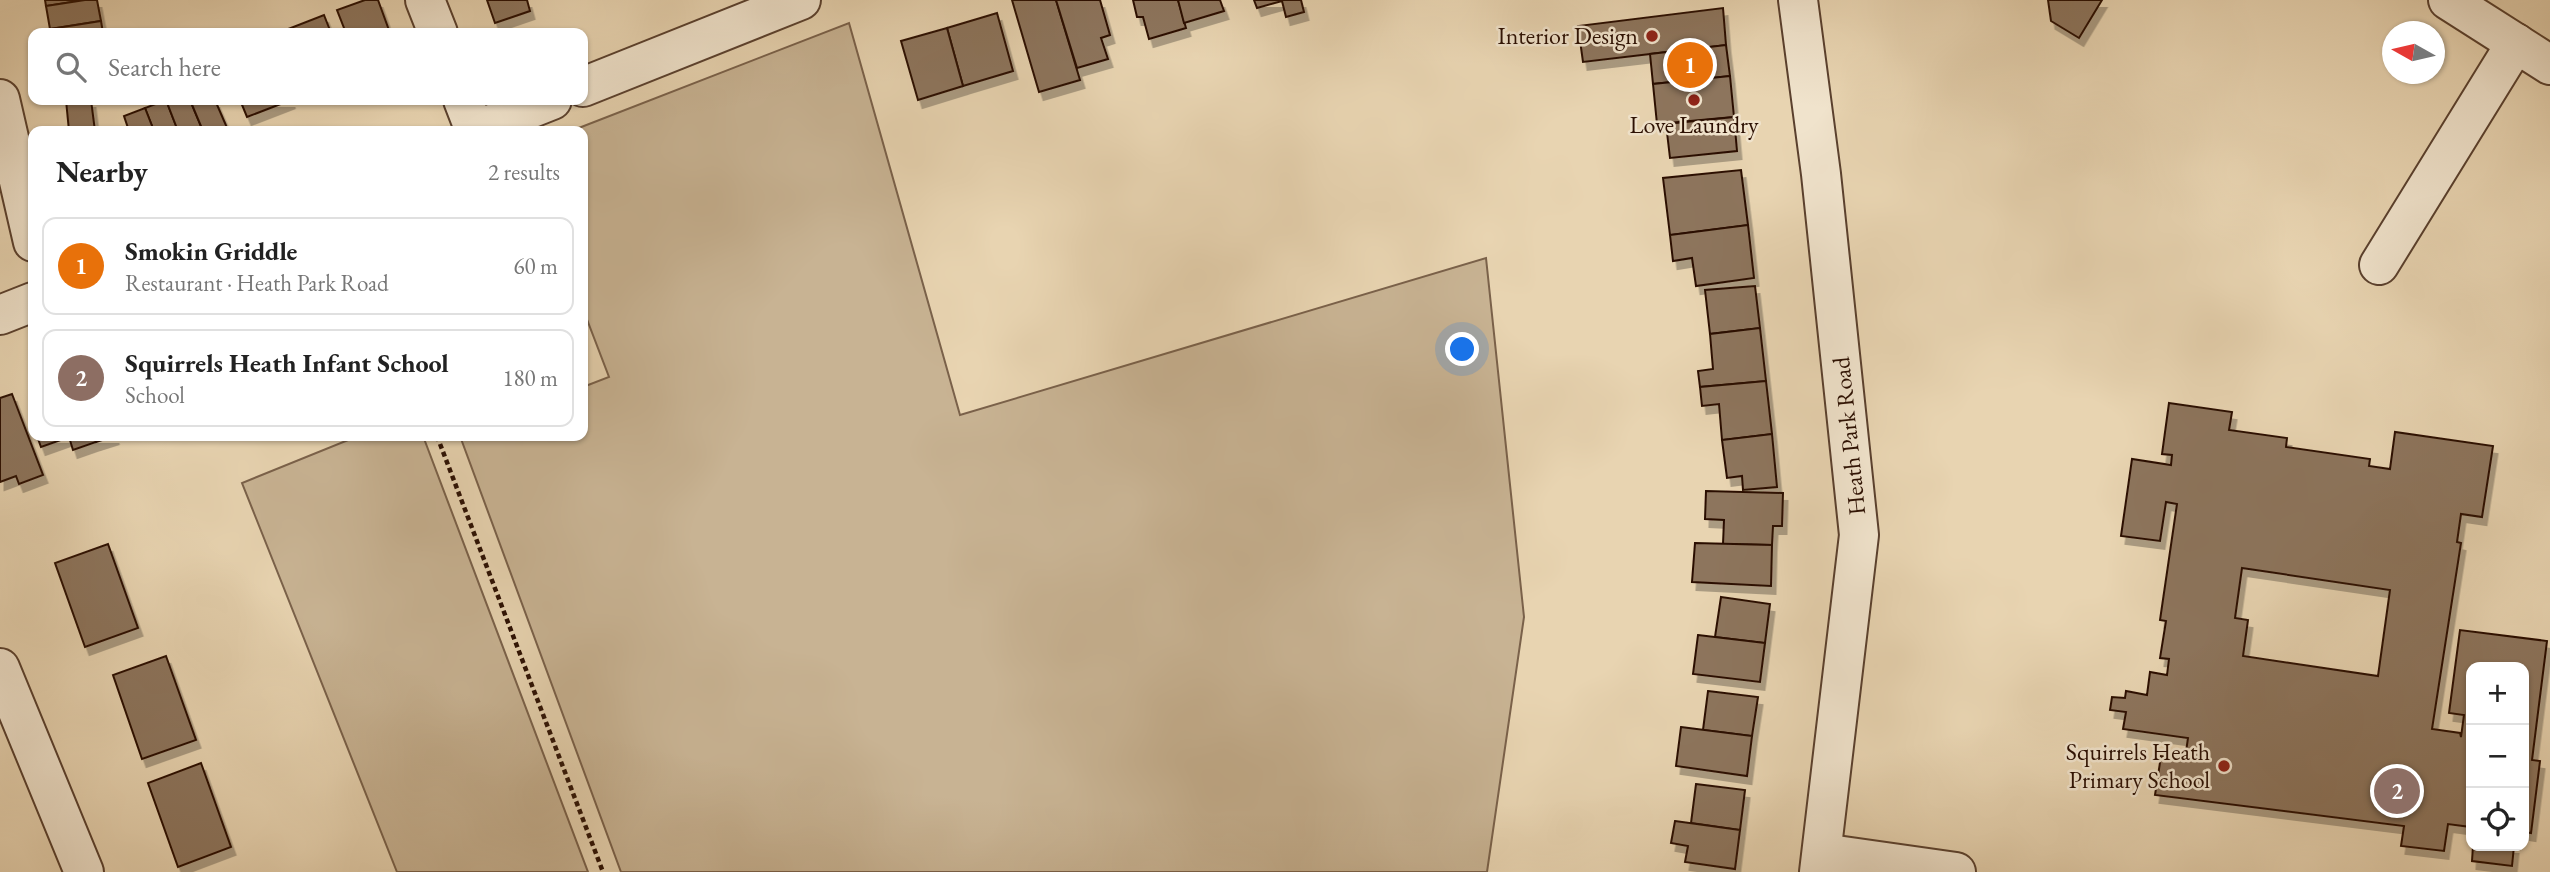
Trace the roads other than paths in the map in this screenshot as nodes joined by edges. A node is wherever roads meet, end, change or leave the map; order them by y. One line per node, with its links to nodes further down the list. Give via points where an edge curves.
1 (425, 0): 5 (street)
2 (801, 0): 8 (street)
3 (1798, 0): 19 (street, Heath Park Road, via 1859,535)
4 (2448, 0): 6 (street)
5 (436, 28)
6 (2516, 43): 7 (street); 15 (street)
7 (2550, 65)
8 (588, 85)
9 (0, 99): 14 (street)
10 (465, 105): 12 (street)
11 (539, 105): 13 (street)
12 (472, 126)
13 (487, 126)
14 (28, 220)
15 (2379, 265)
16 (28, 304): 17 (street)
17 (0, 315)
18 (0, 667): 20 (street)
19 (1820, 862): 21 (street)
20 (84, 872)
21 (1956, 872)

